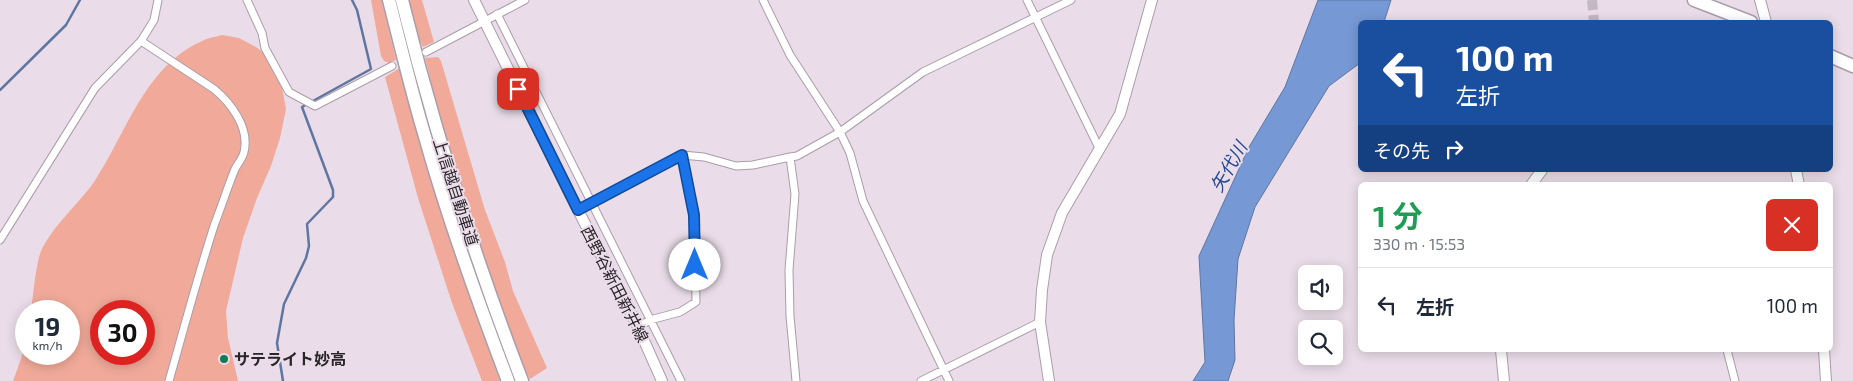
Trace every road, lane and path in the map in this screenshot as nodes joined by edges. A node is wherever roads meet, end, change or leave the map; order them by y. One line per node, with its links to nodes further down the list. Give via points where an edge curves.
1 (158, 0): 18 (street, via 154,20)
2 (247, 0): 21 (street, via 288,92 315,106)
3 (389, 0): 38 (highway, 上信越自動車道, via 440,186)
4 (402, 0): 39 (highway, 上信越自動車道, via 453,185)
5 (474, 0): 15 (main road, 西野谷新田新井線)
6 (525, 0): 13 (street)
7 (763, 0): 23 (street, via 790,55)
8 (1027, 0): 14 (street)
9 (1071, 0): 14 (street)
10 (1152, 0): 24 (main road, via 1120,114)
11 (1694, 0): 16 (highway)
12 (1760, 0): 17 (main road)
13 (497, 14): 15 (street); 27 (street)
14 (1036, 17): 23 (street, via 923,72); 24 (street)
15 (484, 20): 19 (street); 28 (main road, 西野谷新田新井線)
16 (1746, 20)
17 (1765, 20)
18 (140, 41): 29 (street, via 95,88); 37 (street, via 224,97 233,108 244,136 244,152 215,224)
19 (426, 52)
20 (1833, 57): 22 (highway)
21 (392, 66)
22 (1853, 66)
23 (840, 132): 26 (street, via 797,156); 36 (street, via 850,153 863,201)
24 (1100, 150): 31 (main road, via 1069,200 1052,236 1044,275)
25 (682, 155): 26 (street, via 736,166); 27 (street); 30 (street, via 694,215 696,302 680,312)
26 (790, 156): 42 (street, via 795,194 789,270 790,316)
27 (591, 203): 28 (street); 30 (street)
28 (578, 210): 32 (main road, 西野谷新田新井線)
29 (0, 240)
30 (650, 320): 32 (street); 41 (street)
31 (1040, 322): 36 (street); 45 (main road)
32 (638, 327): 40 (main road, 西野谷新田新井線)
33 (1501, 352): 46 (main road)
34 (1728, 352): 47 (street)
35 (1824, 352): 48 (main road)
36 (943, 370): 43 (street); 44 (street)
37 (169, 381)
38 (508, 381)
39 (522, 381)
40 (662, 381)
41 (681, 381)
42 (796, 381)
43 (921, 381)
44 (949, 381)
45 (1049, 381)
46 (1504, 381)
47 (1735, 381)
48 (1826, 381)

